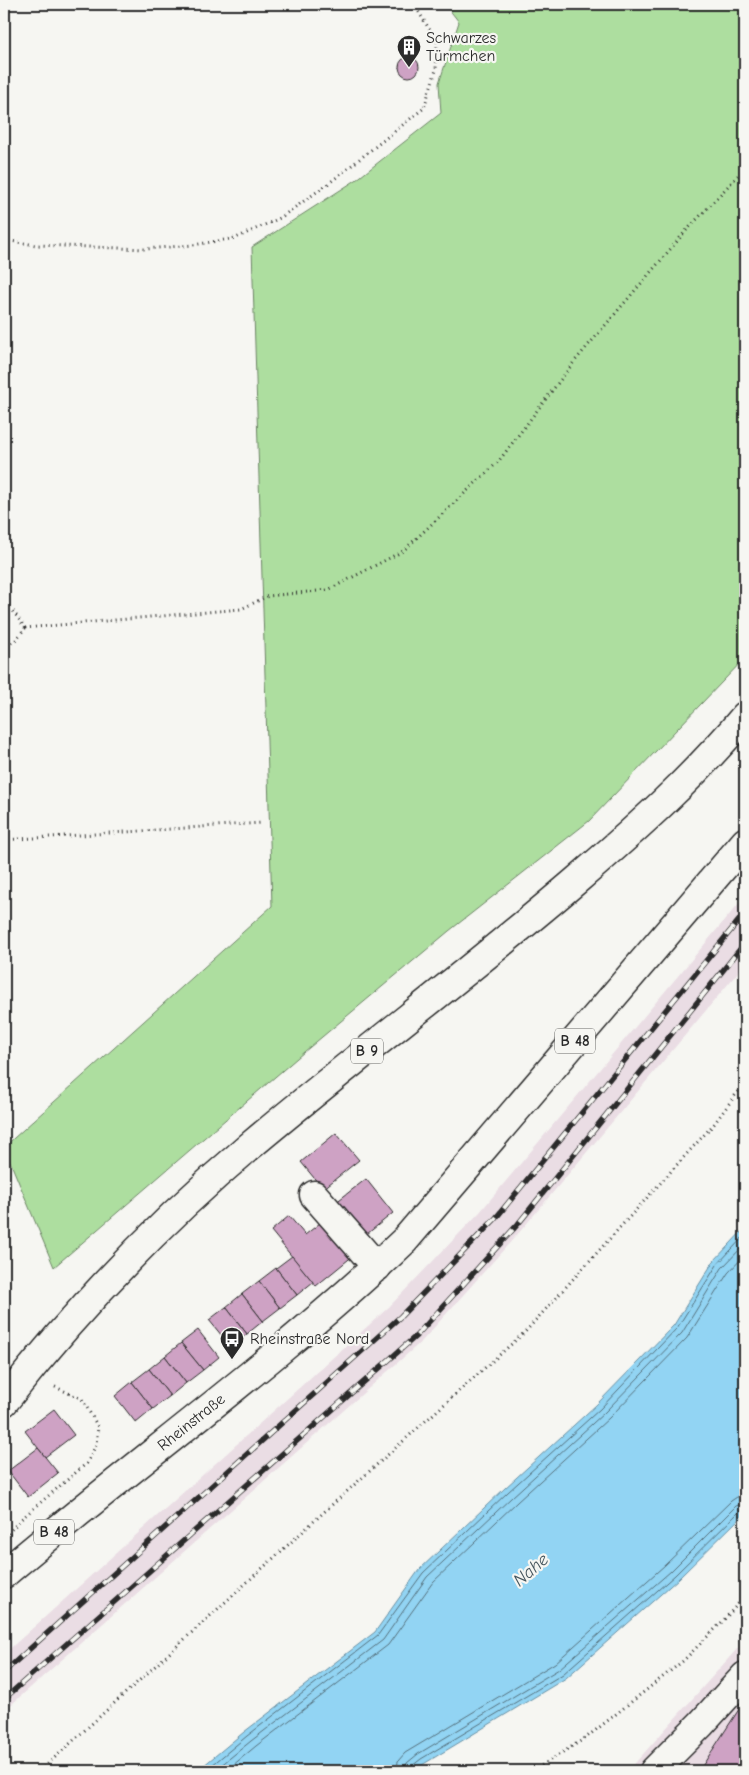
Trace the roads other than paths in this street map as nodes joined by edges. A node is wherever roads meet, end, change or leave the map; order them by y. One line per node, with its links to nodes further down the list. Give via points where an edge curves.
1 (745, 716): 5 (main road, B 9, via 694,773 523,926 250,1146 183,1206 74,1318)
2 (745, 842): 4 (main road, Rheinstraße / B 48, via 405,1240)
3 (314, 1195): 4 (main road)
4 (377, 1267): 6 (main road, Rheinstraße / B 48)
5 (4, 1402)
6 (9, 1570)
7 (745, 1676): 8 (main road)
8 (654, 1771)

